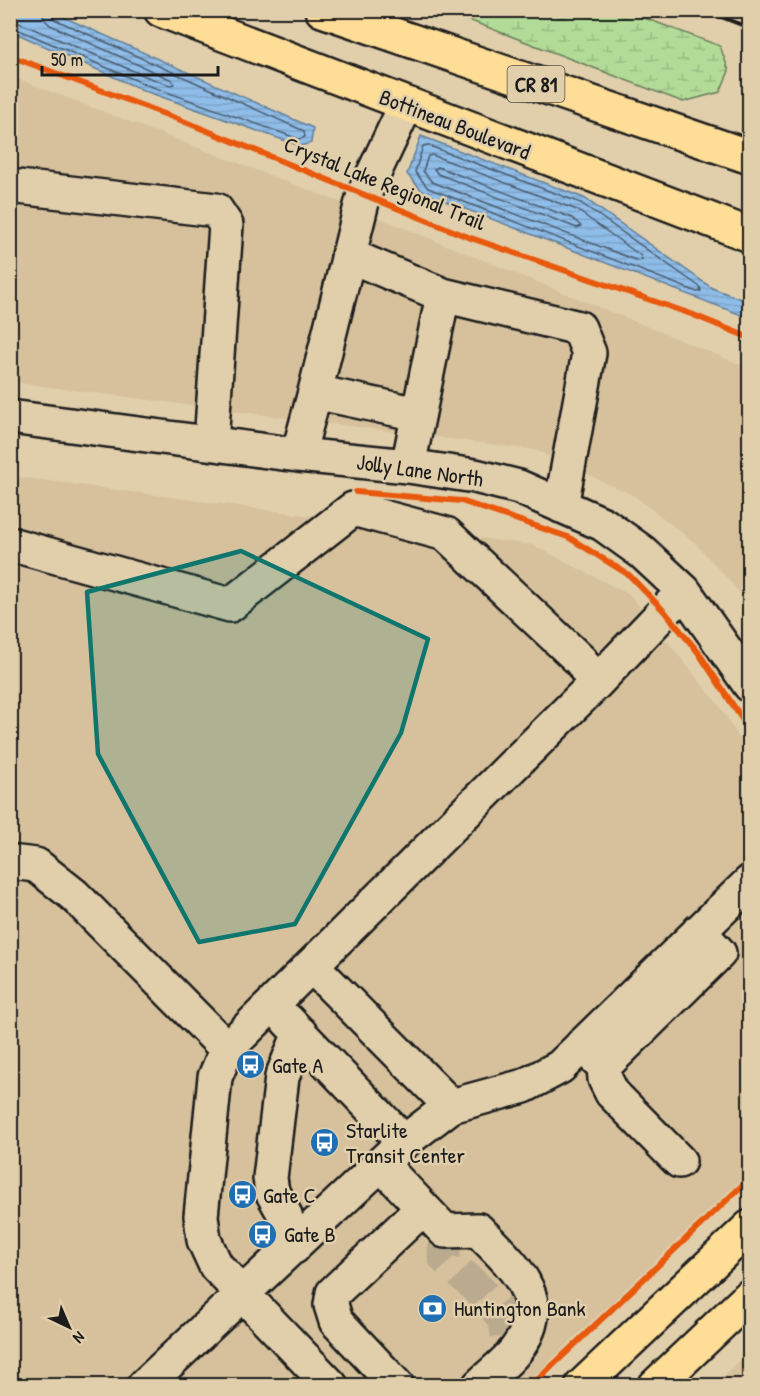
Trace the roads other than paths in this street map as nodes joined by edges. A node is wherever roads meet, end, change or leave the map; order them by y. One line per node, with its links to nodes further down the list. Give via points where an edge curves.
1 (161, 10): 3 (main road, Bottineau Boulevard)
2 (322, 10): 4 (main road, CR 81)
3 (406, 105): 6 (main road, Bottineau Boulevard); 7 (street, via 364,194)
4 (750, 157)
5 (10, 186): 12 (street, via 216,210 226,225)
6 (750, 235)
7 (348, 255): 8 (street); 9 (street)
8 (443, 295): 10 (street); 16 (street, via 579,328 589,353)
9 (315, 392): 10 (street); 13 (street)
10 (418, 414): 15 (street)
11 (10, 417): 12 (street, Jolly Lane North)
12 (211, 443): 13 (street, Jolly Lane North)
13 (298, 455): 14 (street, Jolly Lane North)
14 (357, 460): 15 (street, Jolly Lane North); 17 (street)
15 (408, 466): 16 (street, Jolly Lane North, via 508,484)
16 (561, 506): 19 (street, Jolly Lane North, via 603,524 642,552)
17 (353, 509): 18 (street, via 230,605); 20 (street, via 446,534 581,661)
18 (10, 544)
19 (684, 591): 20 (street); 21 (street, Jolly Lane North)
20 (595, 684): 24 (street)
21 (750, 685)
22 (10, 862): 27 (street, via 36,865 74,895)
23 (750, 882): 28 (street, via 699,931)
24 (312, 966): 25 (street); 29 (street)
25 (272, 1005): 26 (street); 27 (street)
26 (300, 1033): 30 (street); 35 (street, via 282,1077 270,1178)
27 (227, 1049): 36 (street, via 215,1077 201,1216 204,1240 216,1266)
28 (593, 1056): 29 (street, via 560,1067 524,1086); 31 (street, via 612,1092)
29 (451, 1106): 30 (street)
30 (405, 1142): 32 (street)
31 (679, 1161)
32 (381, 1164): 33 (street); 35 (street)
33 (423, 1208): 40 (street, via 333,1293 331,1305 336,1321); 41 (street, via 445,1231 477,1230 515,1268 527,1286 531,1310 526,1335 515,1352)
34 (750, 1227): 42 (main road)
35 (294, 1247): 36 (street)
36 (243, 1295): 38 (street); 39 (street)
37 (750, 1296): 43 (main road)
38 (152, 1383)
39 (331, 1386)
40 (397, 1386)
41 (479, 1386)
42 (582, 1386)
43 (655, 1386)

